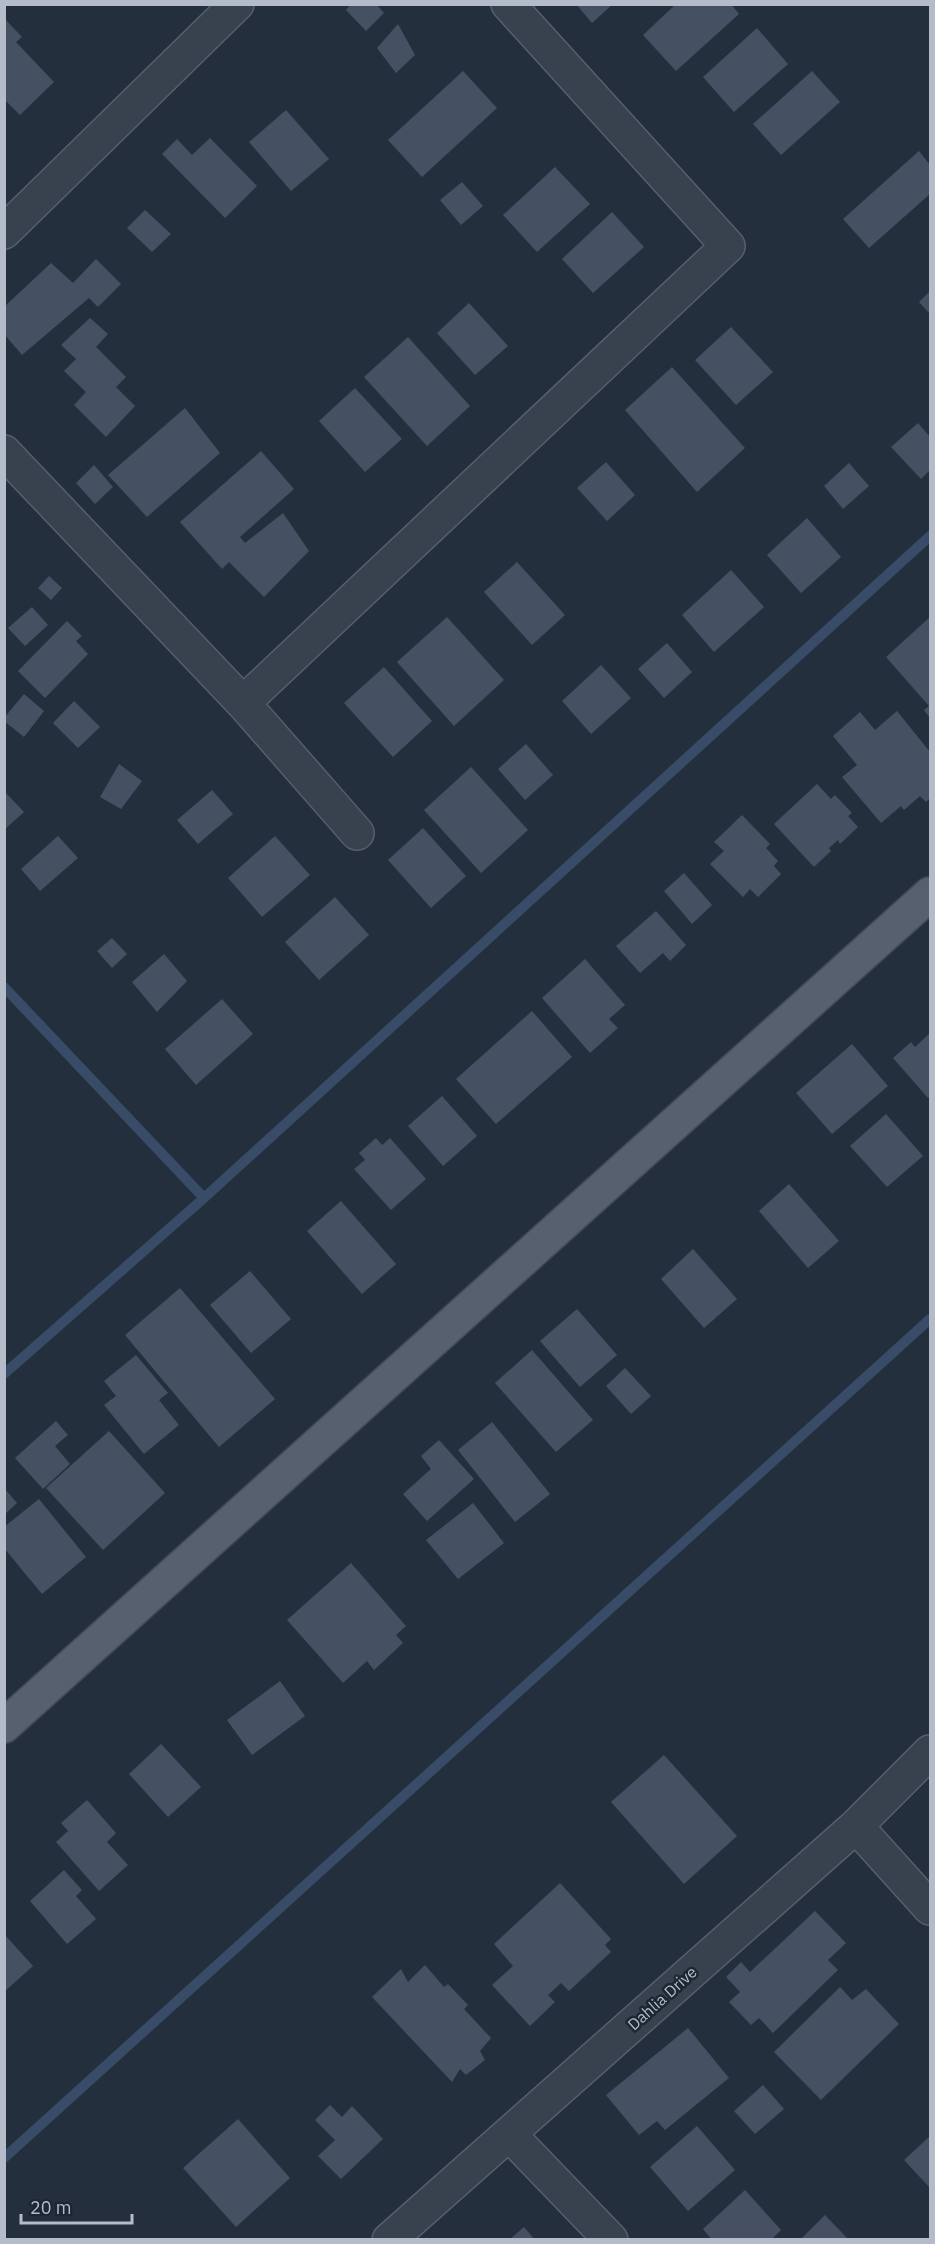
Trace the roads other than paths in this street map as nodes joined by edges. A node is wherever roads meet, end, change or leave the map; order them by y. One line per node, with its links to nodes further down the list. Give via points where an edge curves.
1 (237, 4): 3 (street)
2 (508, 4): 5 (street, via 728,246)
3 (4, 232)
4 (4, 452): 5 (street)
5 (243, 703): 6 (street)
6 (357, 833)
7 (930, 894): 8 (main road)
8 (4, 1726)
9 (930, 1752): 10 (street, Dahlia Drive)
10 (856, 1826): 11 (street); 12 (street, Dahlia Drive)
11 (930, 1908)
12 (509, 2134): 13 (street, Dahlia Drive); 14 (street)
13 (389, 2240)
14 (611, 2240)

